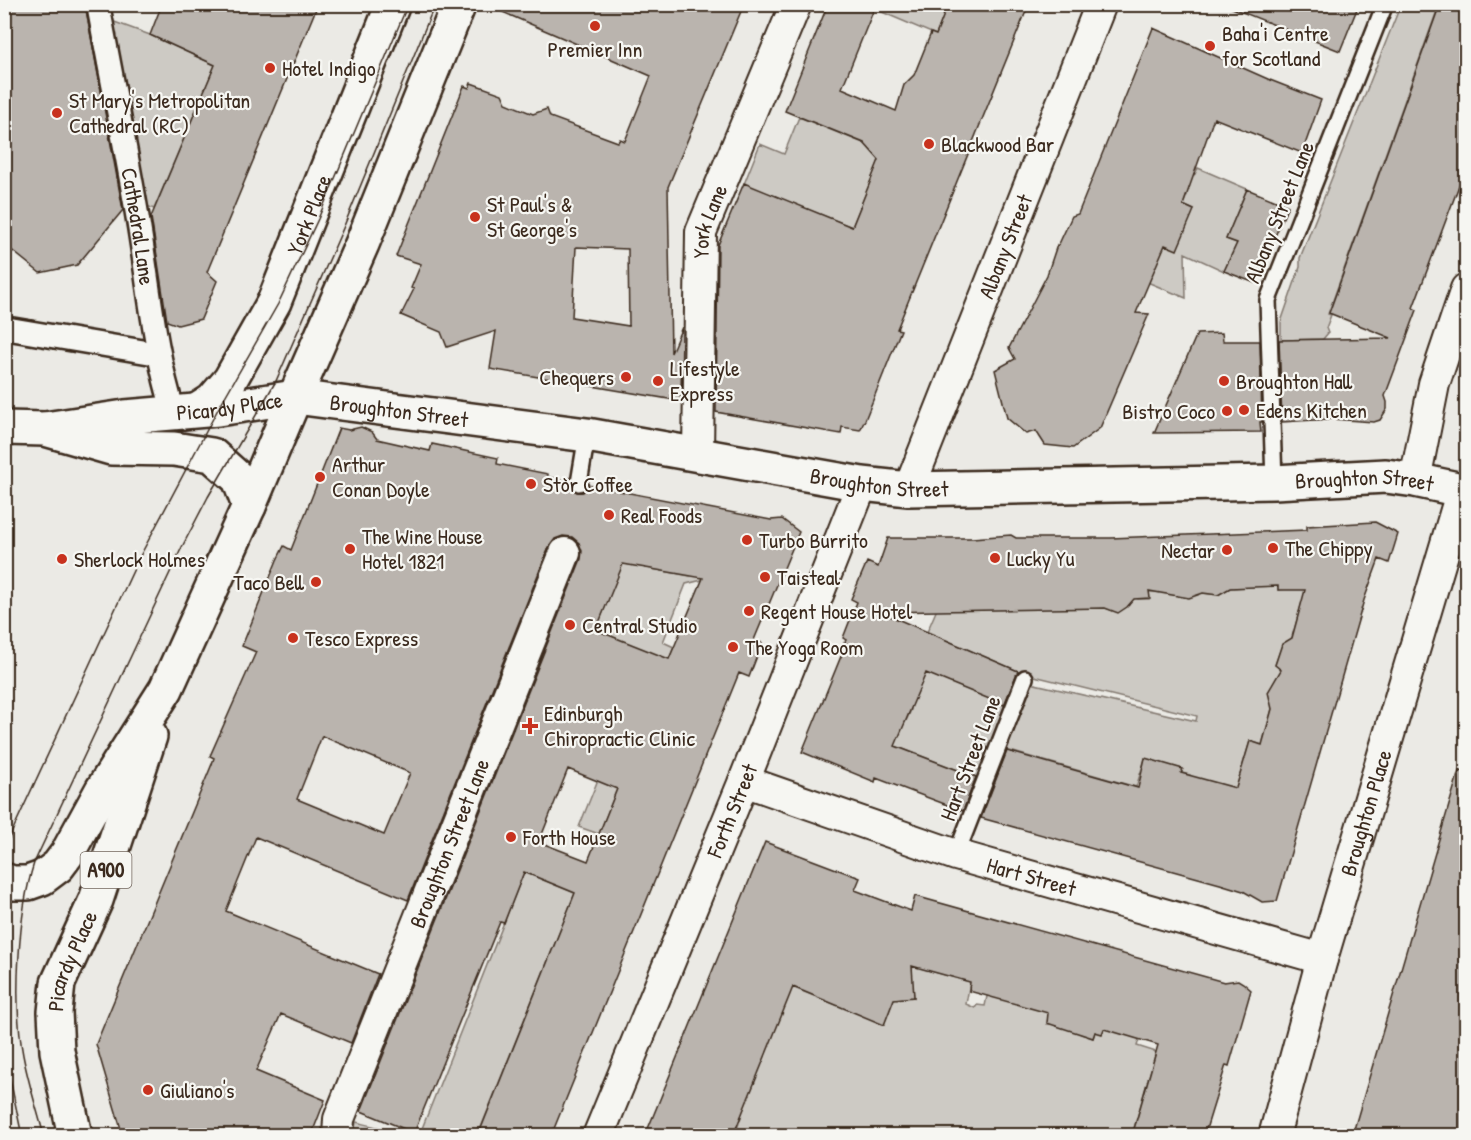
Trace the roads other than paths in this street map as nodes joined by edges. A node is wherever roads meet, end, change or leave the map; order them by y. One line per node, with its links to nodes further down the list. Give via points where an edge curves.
1 (98, 4): 9 (street, Cathedral Lane)
2 (393, 4): 11 (main road, York Place, via 274,302 230,380 212,401)
3 (459, 4): 10 (main road, via 347,281)
4 (796, 4): 15 (street, York Lane, via 701,232)
5 (1101, 4): 20 (street, Albany Street)
6 (1385, 4): 17 (lane, Albany Street Lane, via 1268,300)
7 (1467, 289): 16 (street, via 1434,384)
8 (4, 328): 9 (street)
9 (159, 354): 11 (street, Cathedral Lane)
10 (295, 398): 11 (main road, Picardy Place); 14 (main road, Broughton Street); 22 (main road, Picardy Place)
11 (186, 412): 13 (main road, Picardy Place)
12 (4, 428): 13 (main road, Picardy Place)
13 (45, 429): 22 (main road, Picardy Place, via 111,448 174,449 212,455 238,479)
14 (587, 435): 15 (main road, Broughton Street); 18 (lane)
15 (698, 454): 19 (main road, Broughton Street)
16 (1415, 480): 17 (main road, Broughton Street, via 1386,476); 21 (main road, Broughton Street)
17 (1274, 482): 20 (main road, Broughton Street)
18 (579, 483)
19 (862, 484): 20 (main road, Broughton Street); 26 (street, Forth Street)
20 (909, 489)
21 (1464, 491): 29 (street, Broughton Place)
22 (249, 506): 25 (main road, Picardy Place / A900)
23 (565, 553): 31 (street, Broughton Street Lane, via 339,1119)
24 (1025, 678): 27 (lane, Hart Street Lane)
25 (166, 689): 28 (main road, Picardy Place / A900, via 58,866 28,883); 30 (main road, Picardy Place / A900, via 96,900 58,983 57,1051)
26 (744, 781): 27 (street, Hart Street); 32 (street, Forth Street)
27 (956, 855): 29 (street, Hart Street)
28 (4, 880)
29 (1322, 959): 33 (street, Broughton Place)
30 (75, 1136)
31 (338, 1136)
32 (598, 1136)
33 (1274, 1136)

